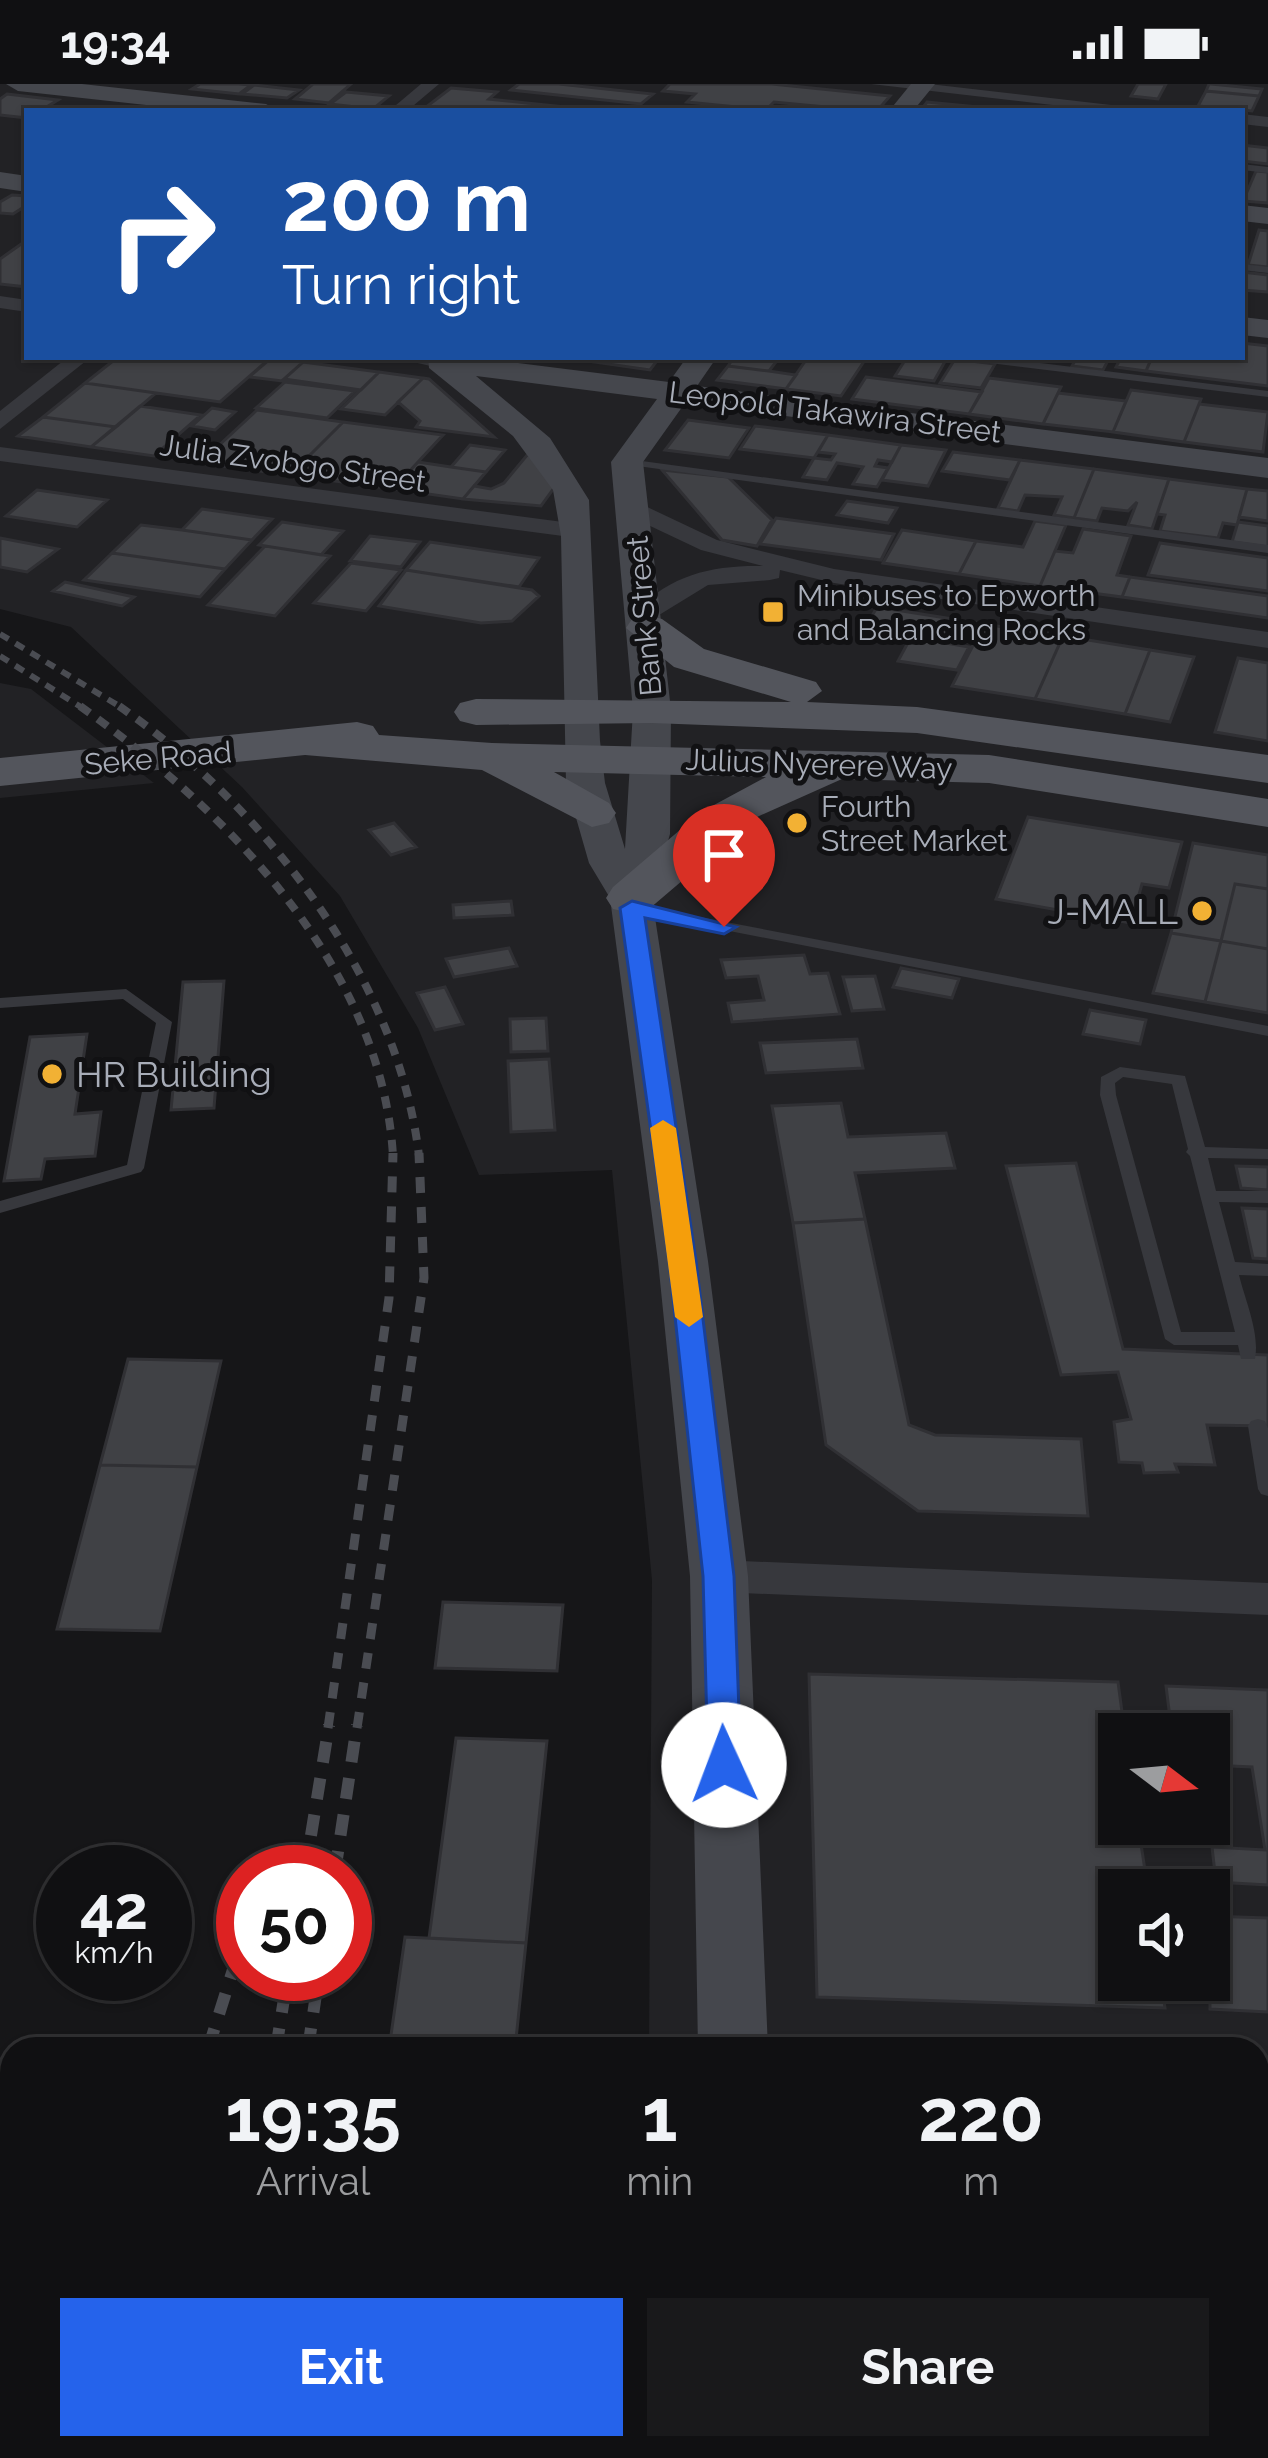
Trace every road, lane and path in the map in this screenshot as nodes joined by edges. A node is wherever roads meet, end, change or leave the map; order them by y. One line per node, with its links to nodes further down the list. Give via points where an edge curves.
1 (19, 84): 5 (main road)
2 (431, 84): 8 (street)
3 (879, 84): 4 (street)
4 (921, 86): 9 (street)
5 (98, 89): 6 (main road); 7 (main road)
6 (126, 108)
7 (243, 108)
8 (401, 108)
9 (1128, 108)
10 (77, 360): 16 (street)
11 (436, 360): 14 (main road, Leopold Takawira Street); 21 (main road, via 529,432 568,483)
12 (700, 360): 14 (main road)
13 (990, 360): 15 (lane)
14 (674, 392): 18 (main road); 19 (main road, Leopold Takawira Street)
15 (1268, 394)
16 (0, 422)
17 (0, 454): 21 (street, Julia Zvobgo Street)
18 (627, 462): 20 (main road, Bank Street); 22 (lane)
19 (1268, 468)
20 (635, 510): 23 (street, via 710,545); 24 (main road, Bank Street)
21 (578, 531): 26 (main road)
22 (1268, 549)
23 (834, 576): 24 (street, via 713,575 681,583); 25 (street)
24 (646, 622): 28 (main road, Bank Street); 30 (main road, via 714,668)
25 (1268, 640)
26 (582, 664): 27 (main road); 29 (main road, via 552,690)
27 (584, 710): 28 (main road, Julius Nyerere Way); 29 (main road, Julius Nyerere Way); 33 (main road)
28 (652, 710): 30 (main road, Julius Nyerere Way); 34 (main road, Bank Street)
29 (476, 712): 31 (main road)
30 (916, 721): 36 (main road, Julius Nyerere Way)
31 (316, 744): 32 (main road, Julius Nyerere Way); 37 (main road, Seke Road)
32 (493, 757): 33 (main road, Julius Nyerere Way); 39 (main road)
33 (583, 759): 34 (main road, Julius Nyerere Way); 39 (main road)
34 (650, 759): 35 (main road, Julius Nyerere Way); 40 (main road, Bank Street, via 650,834)
35 (863, 765): 38 (main road, Julius Nyerere Way, via 988,769); 40 (main road, via 794,782 722,814)
36 (1268, 769)
37 (0, 772)
38 (1268, 812)
39 (592, 814): 40 (main road, via 604,861)
40 (631, 903): 42 (lane); 52 (main road)
41 (0, 1003): 47 (lane, via 126,994 164,1022 135,1168)
42 (1268, 1031)
43 (1196, 1153): 44 (lane); 45 (lane); 48 (lane, via 1179,1081 1120,1072 1107,1081 1174,1339 1247,1346)
44 (1268, 1154)
45 (1208, 1196): 46 (lane); 48 (lane)
46 (1268, 1197)
47 (0, 1207)
48 (1228, 1268): 49 (lane)
49 (1268, 1270)
50 (1258, 1426): 51 (lane)
51 (1268, 1490)
52 (719, 1576): 53 (street); 54 (main road)
53 (1268, 1599)
54 (733, 2037)

